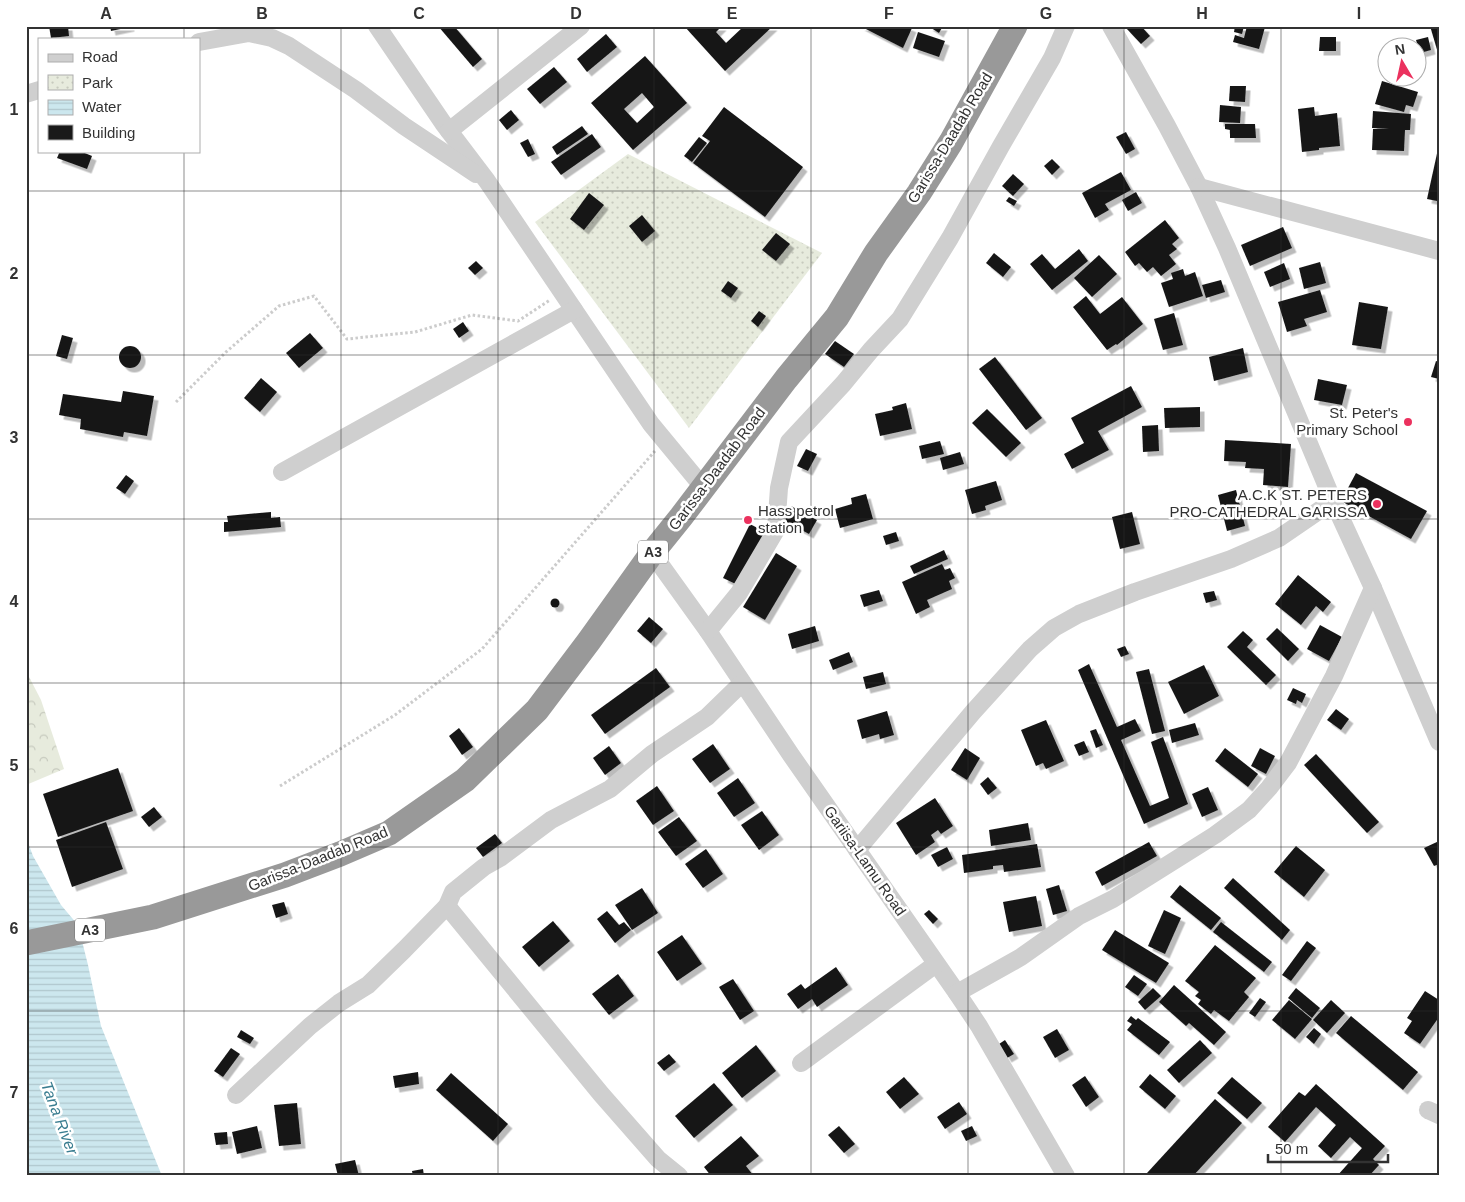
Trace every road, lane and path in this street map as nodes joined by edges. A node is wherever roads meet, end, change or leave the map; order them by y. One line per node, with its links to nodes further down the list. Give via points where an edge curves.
1 (377, 26): 10 (street)
2 (581, 26): 10 (street)
3 (1015, 26): 19 (highway, Garissa-Daadab Road / A3, via 951,142 837,317)
4 (1066, 26): 23 (street, via 1052,58 900,320 789,442 779,488 776,530 739,593)
5 (1111, 26): 12 (street)
6 (251, 30): 7 (street); 11 (street, via 288,46)
7 (200, 42)
8 (38, 90): 9 (street)
9 (26, 94)
10 (449, 131): 11 (street)
11 (487, 181): 14 (street)
12 (1199, 187): 13 (street); 20 (street, via 1228,248)
13 (1439, 251)
14 (562, 292): 15 (street); 16 (path, via 518,321 472,315 414,332 347,339 314,296 279,306)
15 (574, 310): 17 (street); 18 (street)
16 (176, 402)
17 (664, 440): 19 (street); 26 (path, via 482,649 395,715)
18 (282, 472)
19 (703, 487): 21 (highway, Garissa-Daadab Road / A3)
20 (1333, 501): 22 (street); 27 (street, via 1279,538 1232,559 1079,614 1054,628 1030,649 972,712)
21 (652, 553): 23 (street, Gariisa-Lamu Road); 29 (highway, Garissa-Daadab Road / A3, via 537,710 465,780 388,833 285,875 153,917)
22 (1373, 588): 25 (street); 31 (street, via 1334,676 1288,763 1249,810 1021,957)
23 (708, 631): 24 (street, Gariisa-Lamu Road)
24 (742, 683): 27 (street, Gariisa-Lamu Road); 28 (street, via 707,716 652,754 610,789 551,820 484,867 453,892)
25 (1439, 742)
26 (280, 786)
27 (857, 850): 30 (street, Gariisa-Lamu Road)
28 (447, 906): 33 (street, via 368,985 339,1002 310,1026); 34 (street, via 601,1094 658,1159)
29 (26, 944)
30 (936, 964): 31 (street, Gariisa-Lamu Road); 32 (street)
31 (958, 993): 35 (street, Gariisa-Lamu Road)
32 (801, 1063)
33 (236, 1095)
34 (679, 1176)
35 (1066, 1176)

